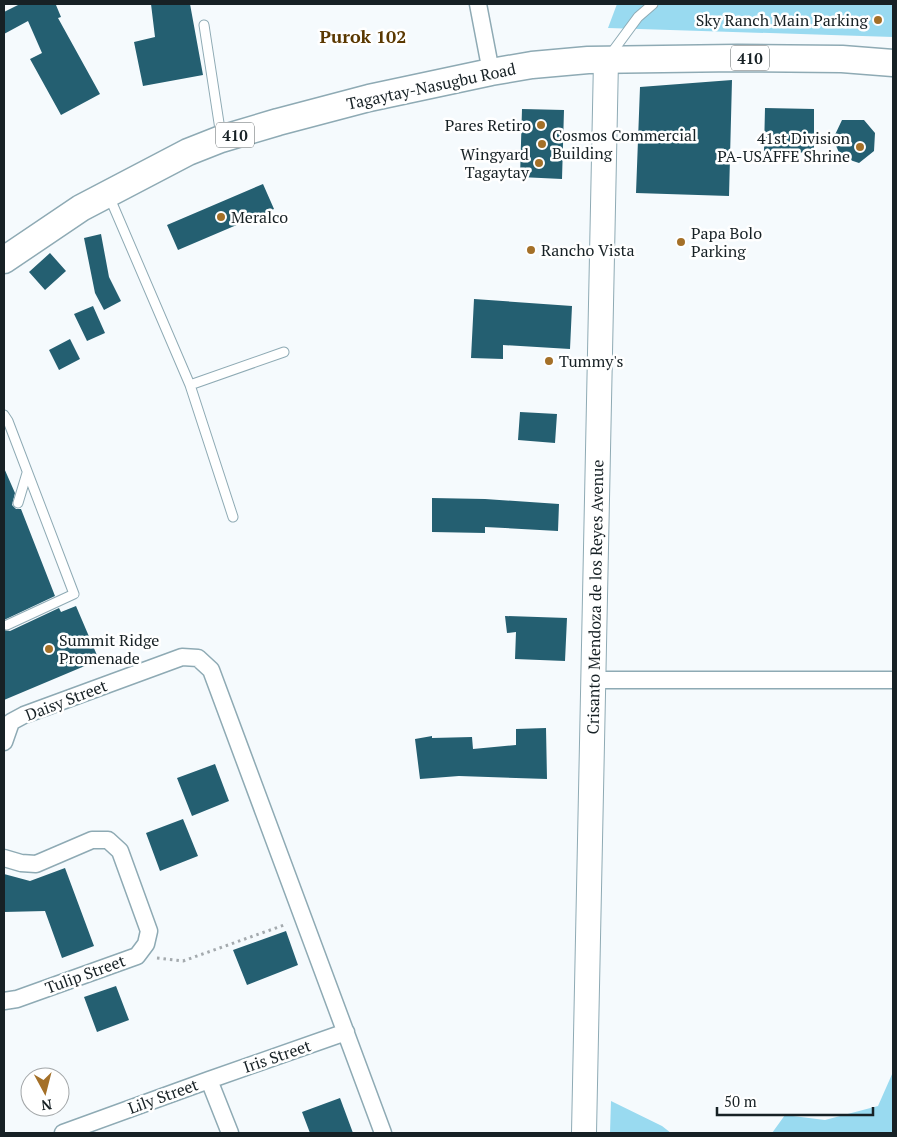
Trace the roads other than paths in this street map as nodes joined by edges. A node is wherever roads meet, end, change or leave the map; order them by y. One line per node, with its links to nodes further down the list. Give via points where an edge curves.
1 (478, 4): 6 (street)
2 (653, 4): 4 (lane, via 638,17)
3 (204, 25): 7 (lane)
4 (606, 60): 5 (main road, Tagaytay-Nasugbu Road / 410, via 823,58); 6 (main road, Tagaytay-Nasugbu Road / 410, via 532,65); 17 (main road, Crisanto Mendoza de los Reyes Avenue)
5 (893, 63)
6 (491, 72): 7 (main road, Tagaytay-Nasugbu Road / 410, via 369,98)
7 (221, 139): 8 (main road, Tagaytay-Nasugbu Road / 410, via 188,152)
8 (108, 194): 9 (main road, Tagaytay-Nasugbu Road / 410, via 81,208); 11 (lane)
9 (4, 260)
10 (284, 352): 11 (lane)
11 (190, 385): 15 (lane)
12 (4, 415): 13 (lane)
13 (27, 472): 14 (lane); 16 (lane, via 74,594)
14 (18, 503)
15 (233, 517)
16 (7, 625)
17 (593, 680): 18 (street); 27 (main road, Crisanto Mendoza de los Reyes Avenue)
18 (893, 680)
19 (4, 742): 22 (street, Daisy Street, via 11,722 24,715 182,657 198,658 211,670)
20 (4, 858): 21 (street, Tulip Street, via 36,864 92,840 108,840 120,851 149,932 146,944 137,956)
21 (4, 1001)
22 (346, 1032): 23 (street, Iris Street); 26 (street)
23 (209, 1080): 24 (street, Lily Street); 25 (street, Lily Street)
24 (63, 1133)
25 (230, 1133)
26 (383, 1133)
27 (584, 1133)

